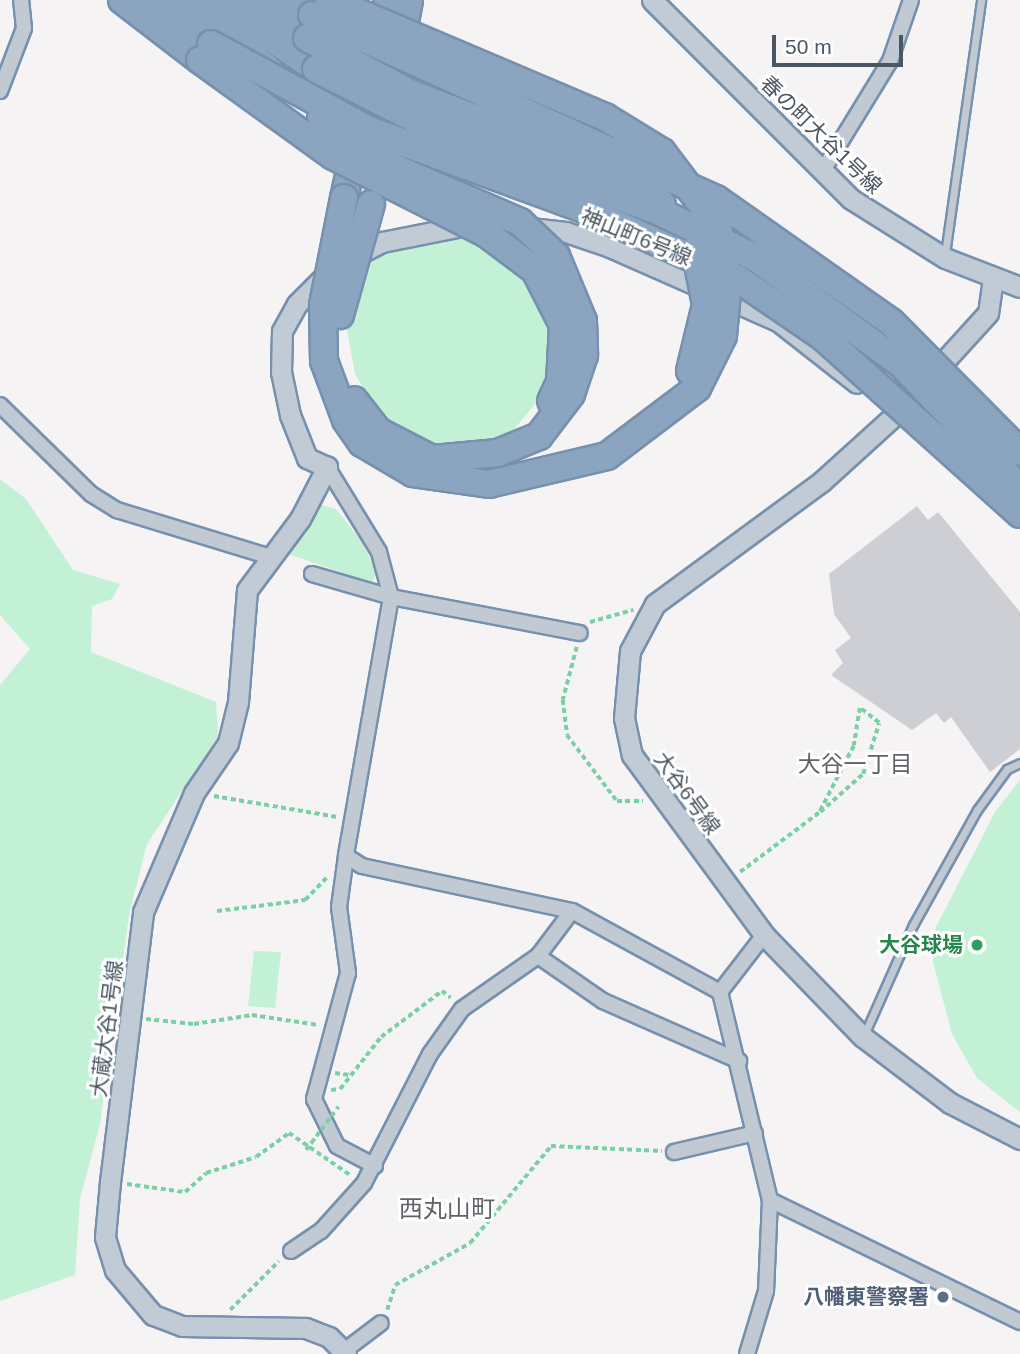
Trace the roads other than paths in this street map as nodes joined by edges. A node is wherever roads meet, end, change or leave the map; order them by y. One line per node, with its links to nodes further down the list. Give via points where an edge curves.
1 (21, 0): 15 (street, via 24,28)
2 (122, 0): 14 (highway)
3 (150, 0): 14 (highway)
4 (187, 0): 23 (highway, bridge, via 370,154 520,222 556,256 576,290 584,355 571,394 539,436)
5 (216, 0): 26 (highway, bridge, via 316,69 435,129 660,212 756,258 900,363)
6 (248, 0): 13 (highway)
7 (287, 0): 13 (highway)
8 (388, 0): 22 (highway, bridge, via 323,305 324,361 346,420 384,460 443,481 528,480 607,456)
9 (409, 0): 23 (highway, bridge, via 371,204 339,330 345,379 360,414 397,444 432,459)
10 (652, 0): 16 (street, 春の町大谷1号線)
11 (911, 0): 16 (street, via 890,61)
12 (981, 0): 17 (lane)
13 (316, 18): 22 (highway, bridge, via 410,93 621,174 665,207 695,250 706,305 697,357); 22 (highway, bridge, via 635,132 662,152 704,199 725,255 723,337 697,388); 24 (highway, bridge, via 716,199 891,322)
14 (205, 52): 23 (highway, bridge, via 333,156 488,234 535,270 563,325 560,382 547,411); 27 (highway, bridge, via 369,130 586,210 738,279 823,337)
15 (0, 91)
16 (822, 172): 17 (street, 春の町大谷1号線, via 890,228)
17 (945, 258): 18 (street, 春の町大谷1号線)
18 (993, 278): 19 (street, 春の町大谷1号線); 21 (street, 大谷6号線, via 988,313)
19 (1020, 287)
20 (0, 405): 29 (street, via 90,494 117,510)
21 (896, 414): 25 (street, 神山町6号線, via 778,321 610,247 566,232 445,225 382,242 335,266 297,304 282,331 281,372 290,415 307,458); 28 (street); 36 (street, 大谷6号線, via 821,482 655,604 630,651 624,718 632,755)
22 (654, 425)
23 (498, 453)
24 (1020, 453)
25 (327, 467): 29 (street, via 300,519); 31 (street, via 379,552)
26 (1020, 488)
27 (1020, 514)
28 (1020, 526)
29 (267, 556): 49 (street, 大蔵大谷1号線, via 247,590 239,702 228,743 194,793 143,912 105,1237 131,1296 153,1315 182,1326 305,1328)
30 (312, 574): 31 (street)
31 (391, 597): 32 (street); 34 (street, via 349,818)
32 (580, 633)
33 (1020, 763): 39 (lane, via 1007,769 977,810 913,925)
34 (346, 856): 35 (street, via 362,866); 44 (street, via 339,907 348,973 317,1070 317,1116 337,1146)
35 (572, 911): 37 (street); 38 (street)
36 (764, 935): 38 (street); 39 (street, 大谷6号線)
37 (538, 956): 40 (street, via 603,1001); 44 (street, via 463,1009 430,1054)
38 (720, 992): 40 (street)
39 (863, 1037): 42 (street, 大谷6号線, via 950,1103)
40 (738, 1061): 41 (street)
41 (755, 1133): 43 (street); 45 (street)
42 (1020, 1139)
43 (674, 1152)
44 (375, 1166): 46 (street, via 321,1231)
45 (770, 1200): 47 (street); 50 (street, via 766,1292)
46 (291, 1251)
47 (1020, 1322)
48 (381, 1323): 49 (street)
49 (345, 1352)
50 (747, 1354)

